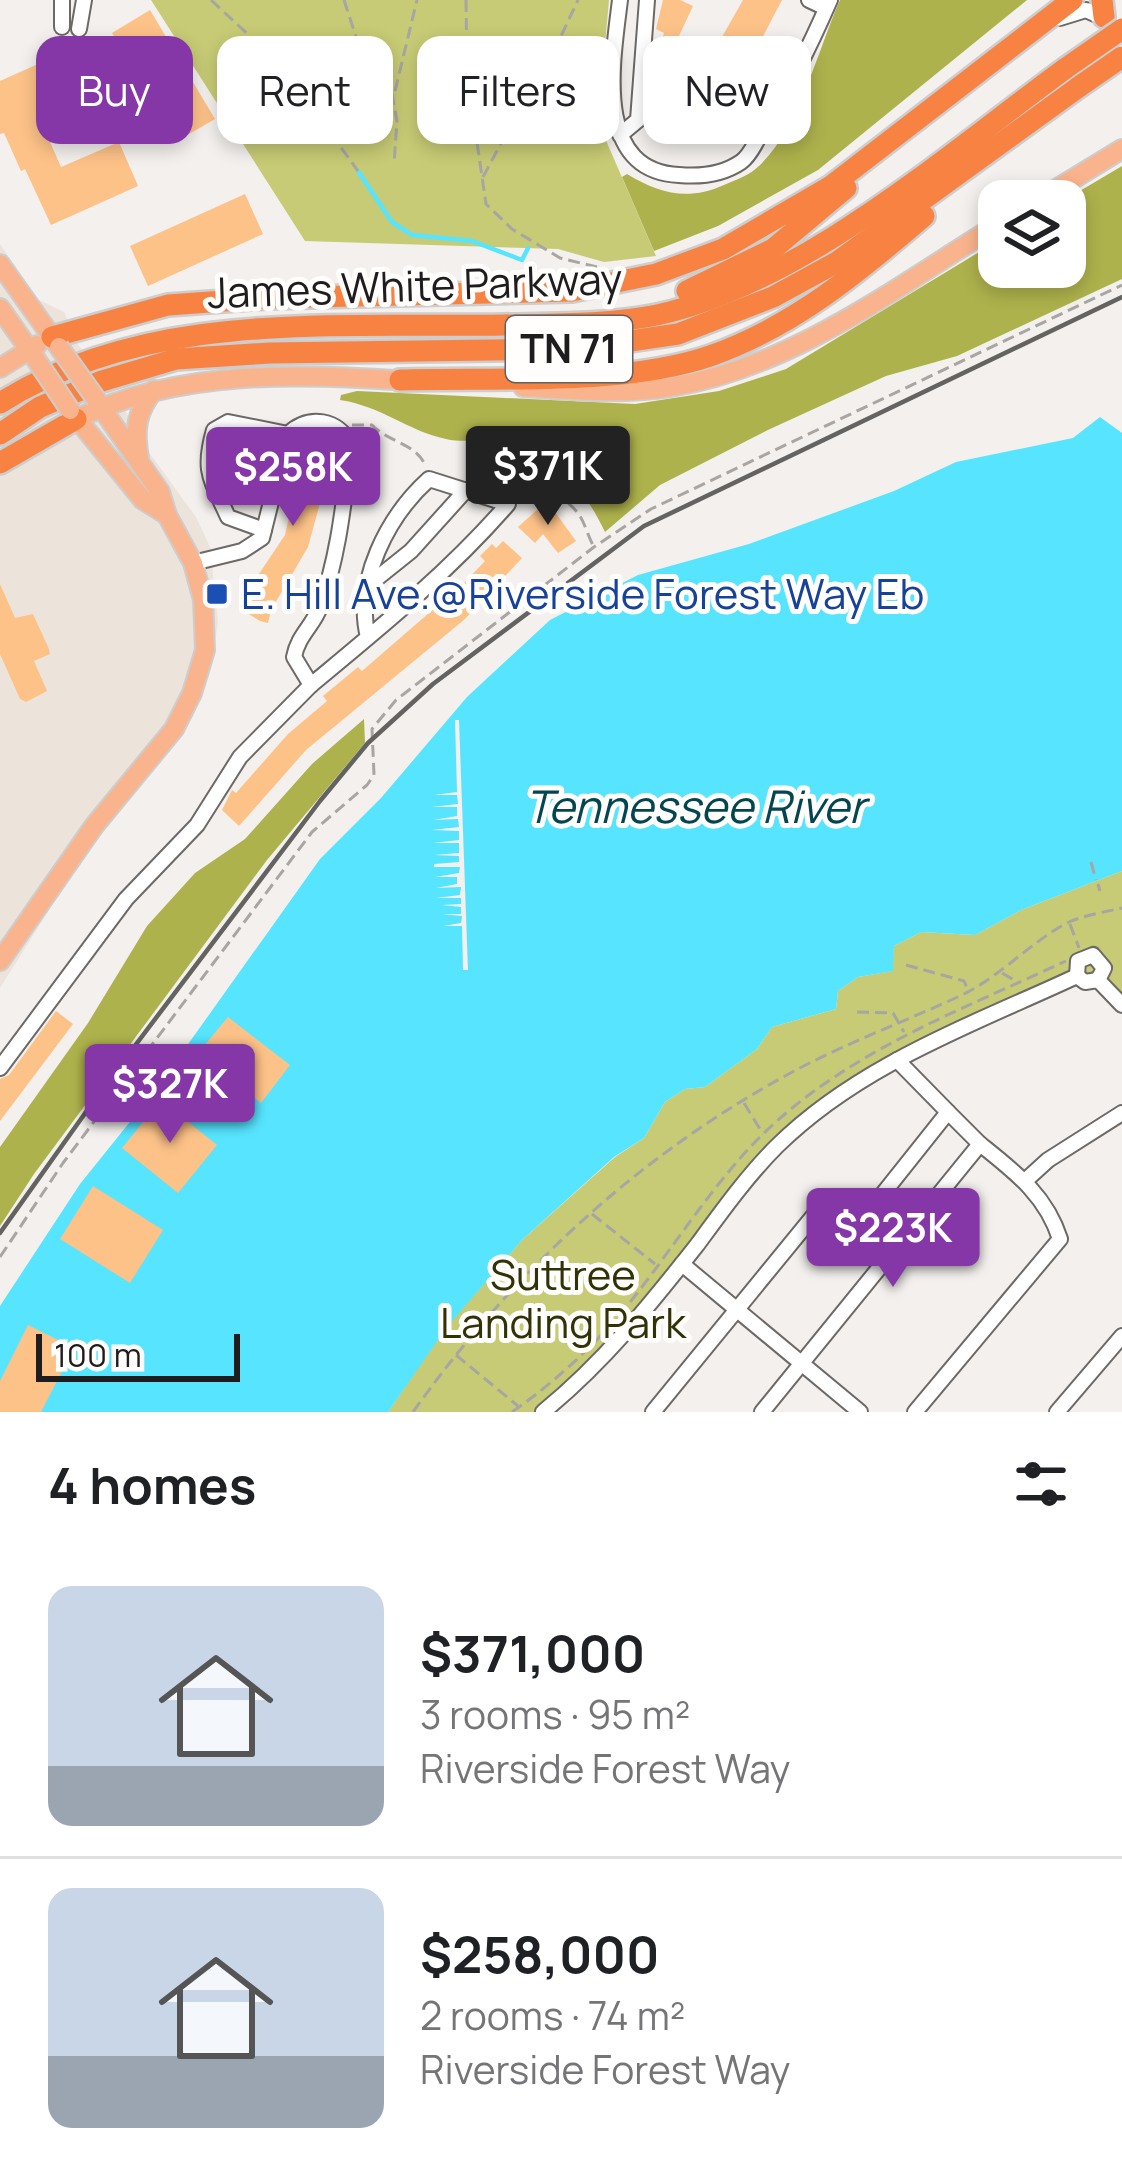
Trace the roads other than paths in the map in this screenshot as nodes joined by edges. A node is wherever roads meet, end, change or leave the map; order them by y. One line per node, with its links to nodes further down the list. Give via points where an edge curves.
1 (620, 0): 17 (street)
2 (647, 0): 17 (street, via 638,120)
3 (809, 0): 5 (street)
4 (1072, 0): 11 (highway)
5 (828, 4): 17 (street, via 796,77 744,161 705,177 661,174)
6 (62, 5): 7 (street); 9 (street)
7 (83, 5): 10 (street)
8 (1110, 15): 11 (street, via 1071,12); 12 (street); 14 (highway, James White Parkway / TN 71, bridge)
9 (62, 27)
10 (79, 29)
11 (1034, 31): 16 (highway)
12 (1122, 39)
13 (1122, 57): 14 (highway, James White Parkway / TN 71, bridge)
14 (1073, 77): 15 (highway, James White Parkway / TN 71); 23 (highway, James White Parkway / TN 71, via 752,281 657,315)
15 (1044, 112): 27 (highway, via 851,279 767,332 706,357 620,374); 32 (highway, James White Parkway / TN 71, via 837,262 678,334 576,349 176,359 40,407)
16 (916, 122): 23 (highway, via 772,249 704,286); 24 (highway, via 831,186 723,249 656,274 572,291 168,305)
17 (620, 135)
18 (1122, 149): 19 (main road)
19 (1071, 180)
20 (978, 237): 27 (main road, via 779,356 724,376 624,392)
21 (0, 264): 24 (main road)
22 (0, 308): 25 (main road)
23 (574, 324): 29 (highway, James White Parkway / TN 71, via 176,335 107,353)
24 (55, 342): 25 (main road); 30 (main road, bridge)
25 (32, 354): 26 (main road); 31 (main road, bridge)
26 (0, 368)
27 (400, 380): 28 (main road, via 258,376)
28 (154, 390): 30 (main road); 35 (main road, via 136,426)
29 (0, 403)
30 (99, 403): 31 (main road); 35 (main road)
31 (73, 414): 34 (highway); 37 (main road, via 143,500)
32 (0, 434)
33 (288, 434): 38 (street); 38 (street, via 220,424 206,458 228,517); 42 (street, via 308,420 338,428 350,446 319,611 294,657)
34 (0, 463)
35 (140, 463): 37 (main road)
36 (466, 490): 40 (street); 40 (street, via 429,478 391,520); 41 (street, via 508,504)
37 (167, 515): 39 (main road)
38 (264, 530): 39 (street, via 254,547)
39 (193, 563): 43 (main road, via 206,635 185,710)
40 (369, 585): 41 (street, via 362,615)
41 (368, 637): 42 (street)
42 (311, 685): 48 (street, via 240,757 197,825 126,898)
43 (0, 961)
44 (1077, 976): 45 (street); 45 (street, via 1078,962 1094,955 1104,968); 47 (street)
45 (1099, 980): 46 (street)
46 (1122, 1005)
47 (897, 1060): 49 (street); 53 (street, via 777,1146)
48 (0, 1068)
49 (948, 1112): 51 (street); 54 (street, via 866,1215 835,1199 824,1203)
50 (1122, 1113): 52 (street)
51 (980, 1144): 52 (street); 56 (street)
52 (1026, 1180): 61 (street, via 1060,1239)
53 (682, 1264): 54 (street); 57 (street, via 609,1352)
54 (737, 1310): 56 (street); 58 (street)
55 (1122, 1336): 62 (street)
56 (801, 1364): 59 (street); 60 (street)
57 (543, 1412)
58 (653, 1412)
59 (762, 1412)
60 (860, 1412)
61 (915, 1412)
62 (1059, 1412)

